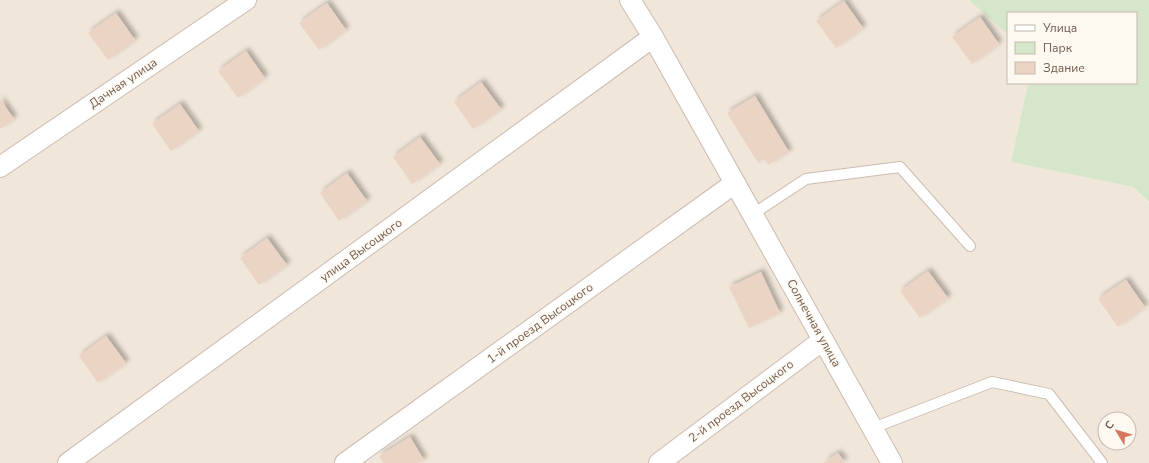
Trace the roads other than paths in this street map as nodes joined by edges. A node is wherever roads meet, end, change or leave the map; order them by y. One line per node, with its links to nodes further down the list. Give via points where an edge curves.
1 (246, 0): 4 (street, Дачная улица)
2 (630, 0): 3 (street)
3 (653, 37): 5 (street, Солнечная улица); 10 (street, улица Высоцкого)
4 (0, 167)
5 (735, 183): 6 (street, Солнечная улица); 11 (street, 1-й проезд Высоцкого)
6 (753, 214): 7 (lane, via 806,179 900,167); 8 (street, Солнечная улица)
7 (970, 246)
8 (823, 340): 9 (street, Солнечная улица); 12 (street, 2-й проезд Высоцкого)
9 (873, 428): 13 (street, Солнечная улица); 14 (lane, via 992,382 1049,394)
10 (68, 463)
11 (345, 463)
12 (659, 463)
13 (892, 463)
14 (1102, 463)

